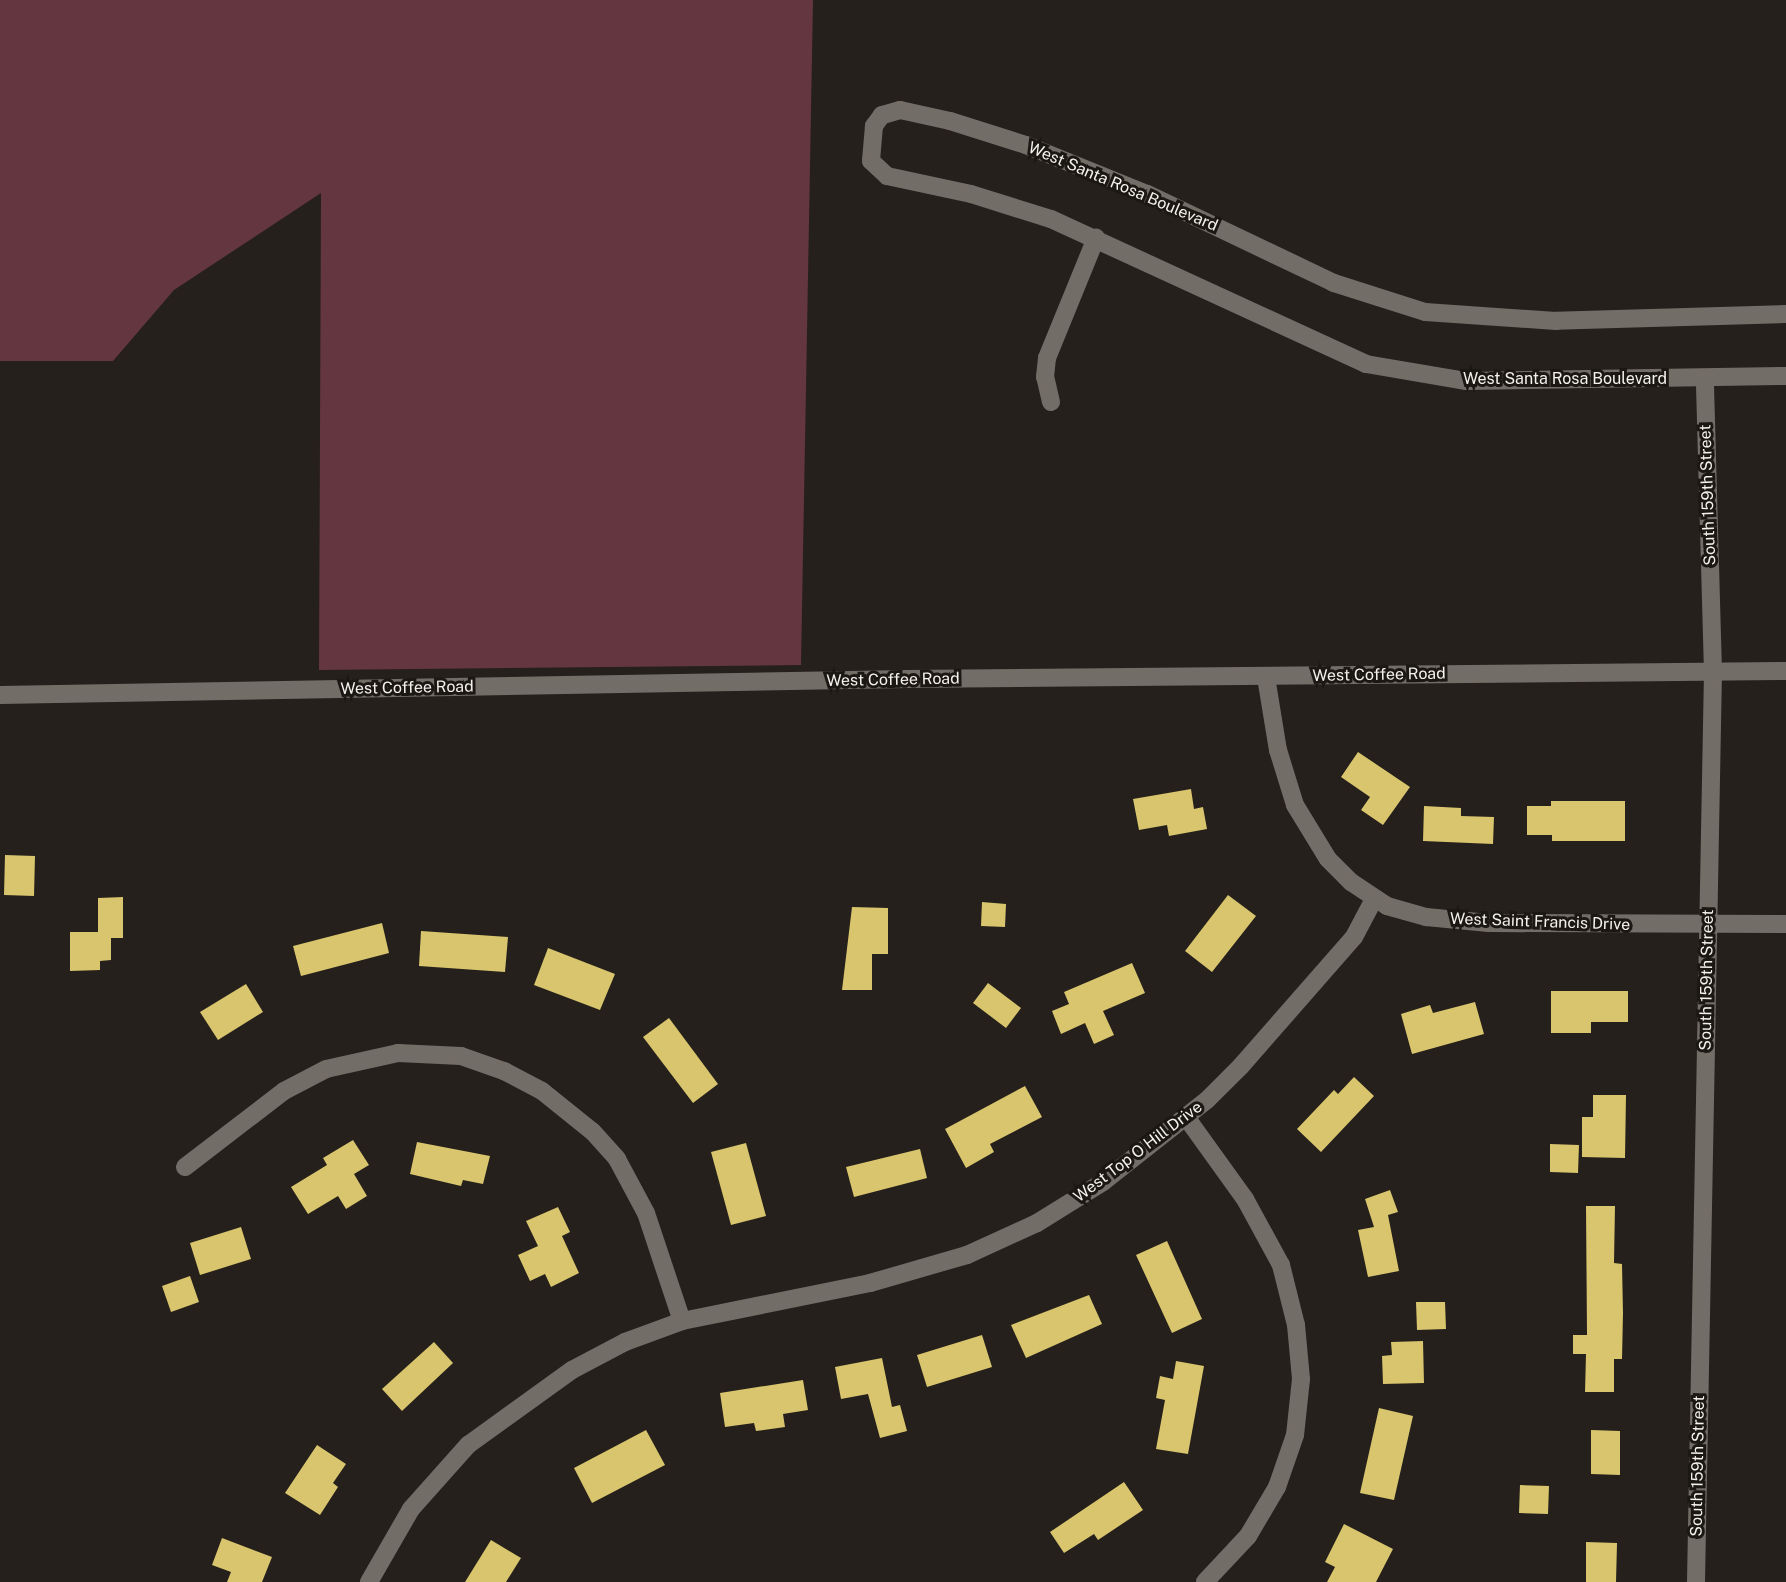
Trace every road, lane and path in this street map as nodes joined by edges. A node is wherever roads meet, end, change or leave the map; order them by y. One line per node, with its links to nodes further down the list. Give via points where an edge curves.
1 (1096, 238): 2 (street, West Santa Rosa Boulevard, via 1000,202 887,176 871,161 874,126 882,115 900,110 1026,145 1147,194 1335,283 1425,312 1556,321); 4 (street, West Santa Rosa Boulevard, via 1302,338 1366,364 1467,381); 5 (street, via 1047,358 1045,377)
2 (1786, 314)
3 (1786, 376): 4 (street, West Santa Rosa Boulevard)
4 (1705, 379): 7 (street, South 159th Street)
5 (1051, 402)
6 (1786, 671): 7 (street, West Coffee Road)
7 (1713, 672): 8 (street, West Coffee Road); 12 (street, South 159th Street)
8 (1266, 677): 9 (street, West Coffee Road); 10 (street, West Saint Francis Drive, via 1278,750 1295,805 1328,858)
9 (0, 695)
10 (1374, 899): 12 (street, West Saint Francis Drive, via 1426,917 1488,923); 13 (street, West Top O Hill Drive, via 1354,937 1303,998 1241,1066)
11 (1786, 924): 12 (street, West Saint Francis Drive)
12 (1707, 925): 18 (street, South 159th Street)
13 (1186, 1117): 15 (street, West Top O Hill Drive, via 1070,1204 967,1255 870,1282); 17 (street, via 1245,1199 1281,1265 1296,1325 1301,1378 1295,1435 1277,1487 1248,1536)
14 (185, 1167): 15 (street, via 284,1091 326,1069 398,1053 461,1056 504,1071 542,1091 593,1132 617,1159 646,1213)
15 (682, 1320): 16 (street, West Top O Hill Drive, via 625,1342 572,1370 468,1445 411,1509)
16 (369, 1582)
17 (1205, 1582)
18 (1696, 1582)

